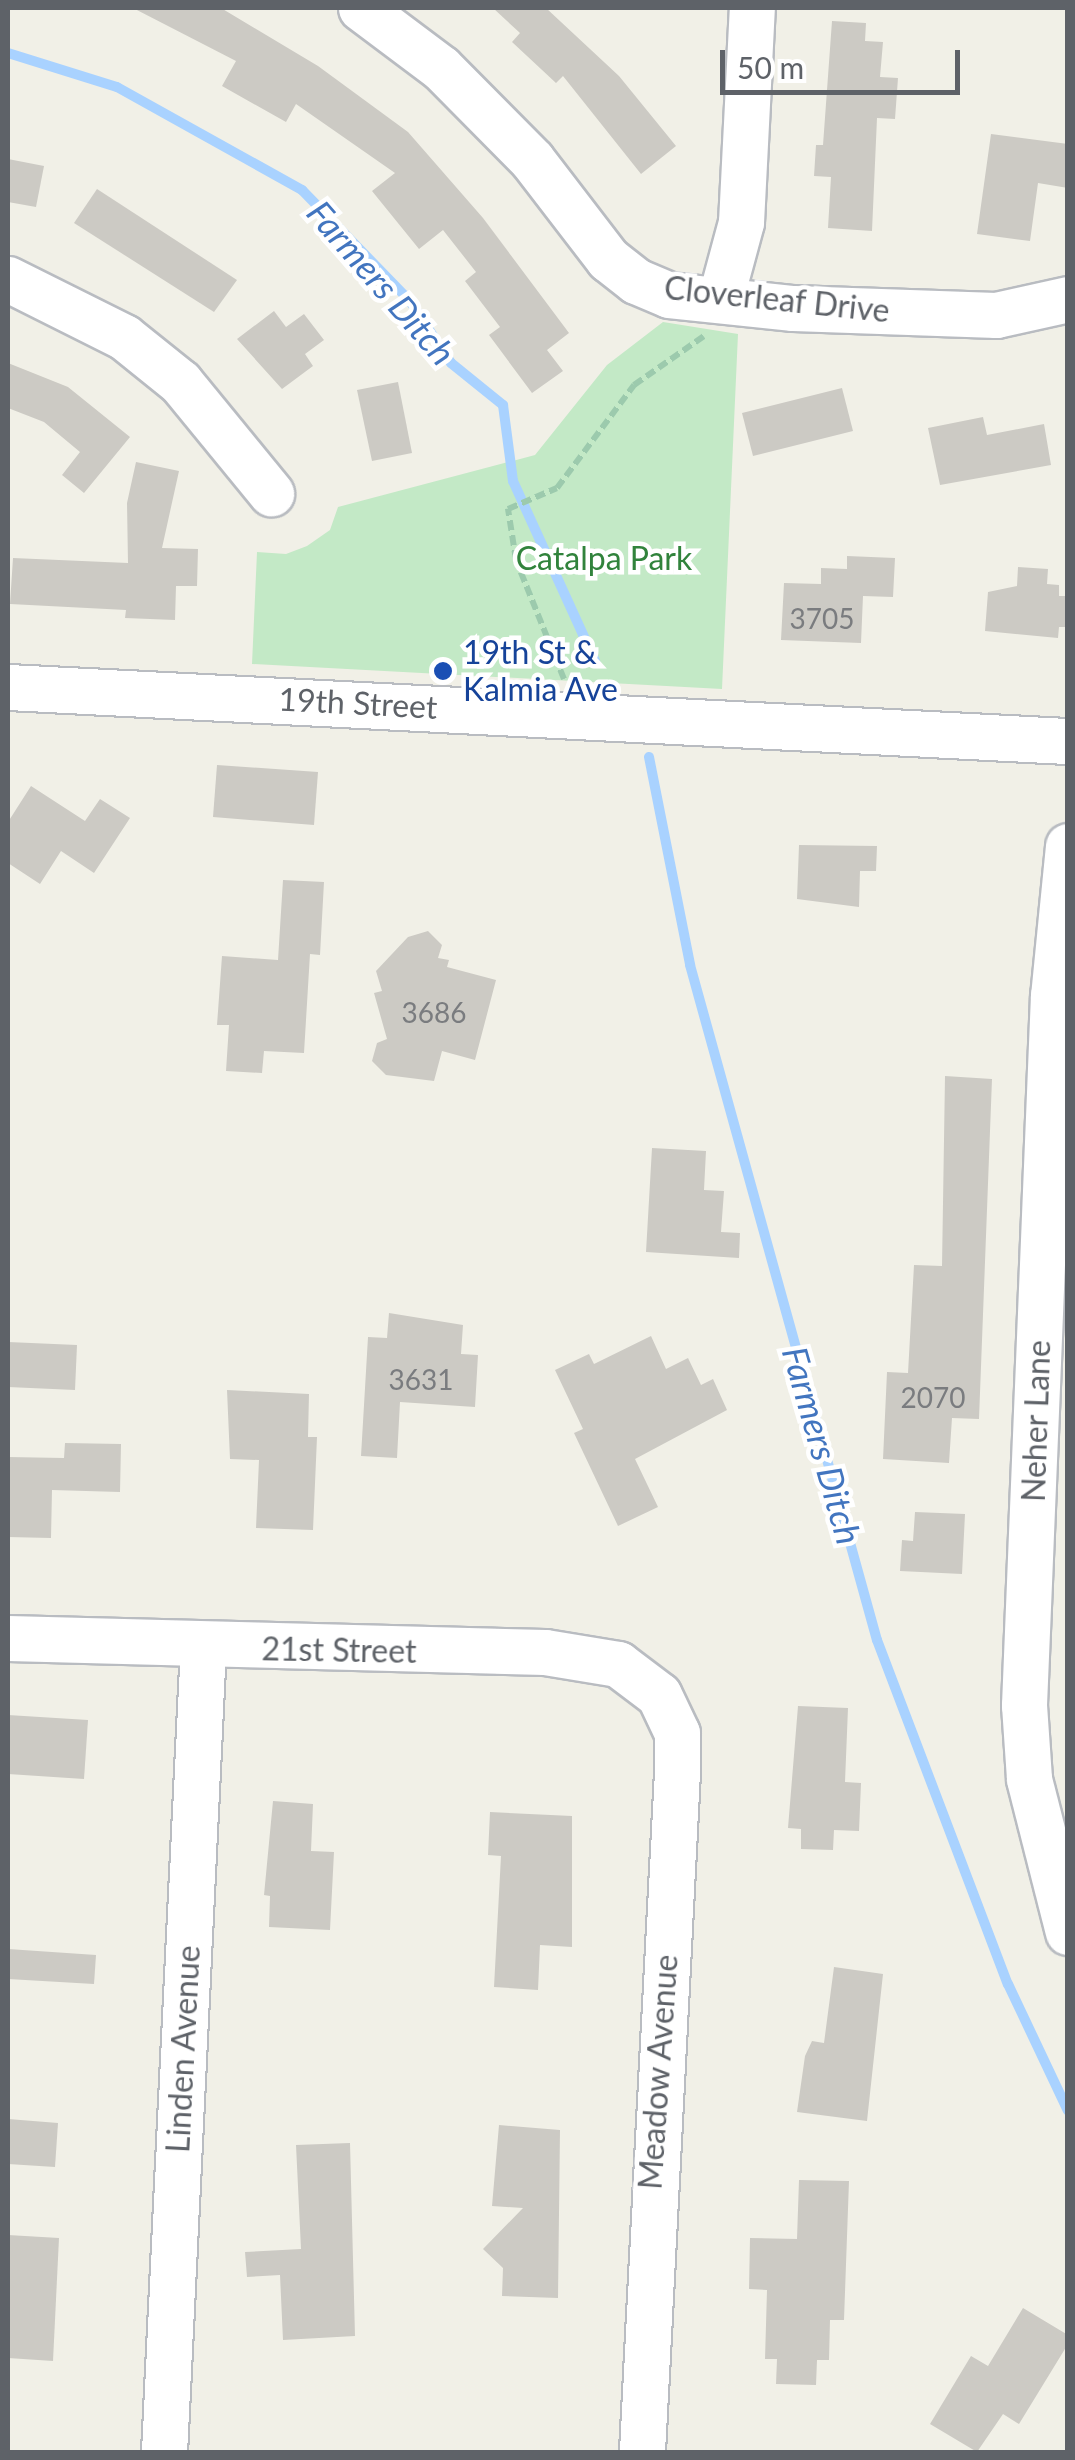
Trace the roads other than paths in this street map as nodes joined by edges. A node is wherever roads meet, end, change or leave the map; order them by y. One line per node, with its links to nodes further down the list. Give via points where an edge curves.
1 (360, 8): 5 (street, Cloverleaf Drive, via 441,68 532,160 608,259 636,282)
2 (752, 8): 5 (street, via 741,222)
3 (8, 280): 6 (street, via 124,337 180,382)
4 (1068, 299): 5 (street, Cloverleaf Drive, via 996,315)
5 (720, 300)
6 (271, 492)
7 (8, 687): 8 (street, 19th Street)
8 (1068, 741)
9 (1068, 846): 13 (street, Neher Lane, via 1052,994 1024,1706 1028,1779)
10 (8, 1638): 11 (street, 21st Street)
11 (203, 1646): 12 (street, 21st Street, via 546,1652 618,1664); 14 (street, Linden Avenue)
12 (659, 1695): 15 (street, Meadow Avenue, via 677,1732 677,1772)
13 (1068, 1932)
14 (164, 2452)
15 (642, 2452)

